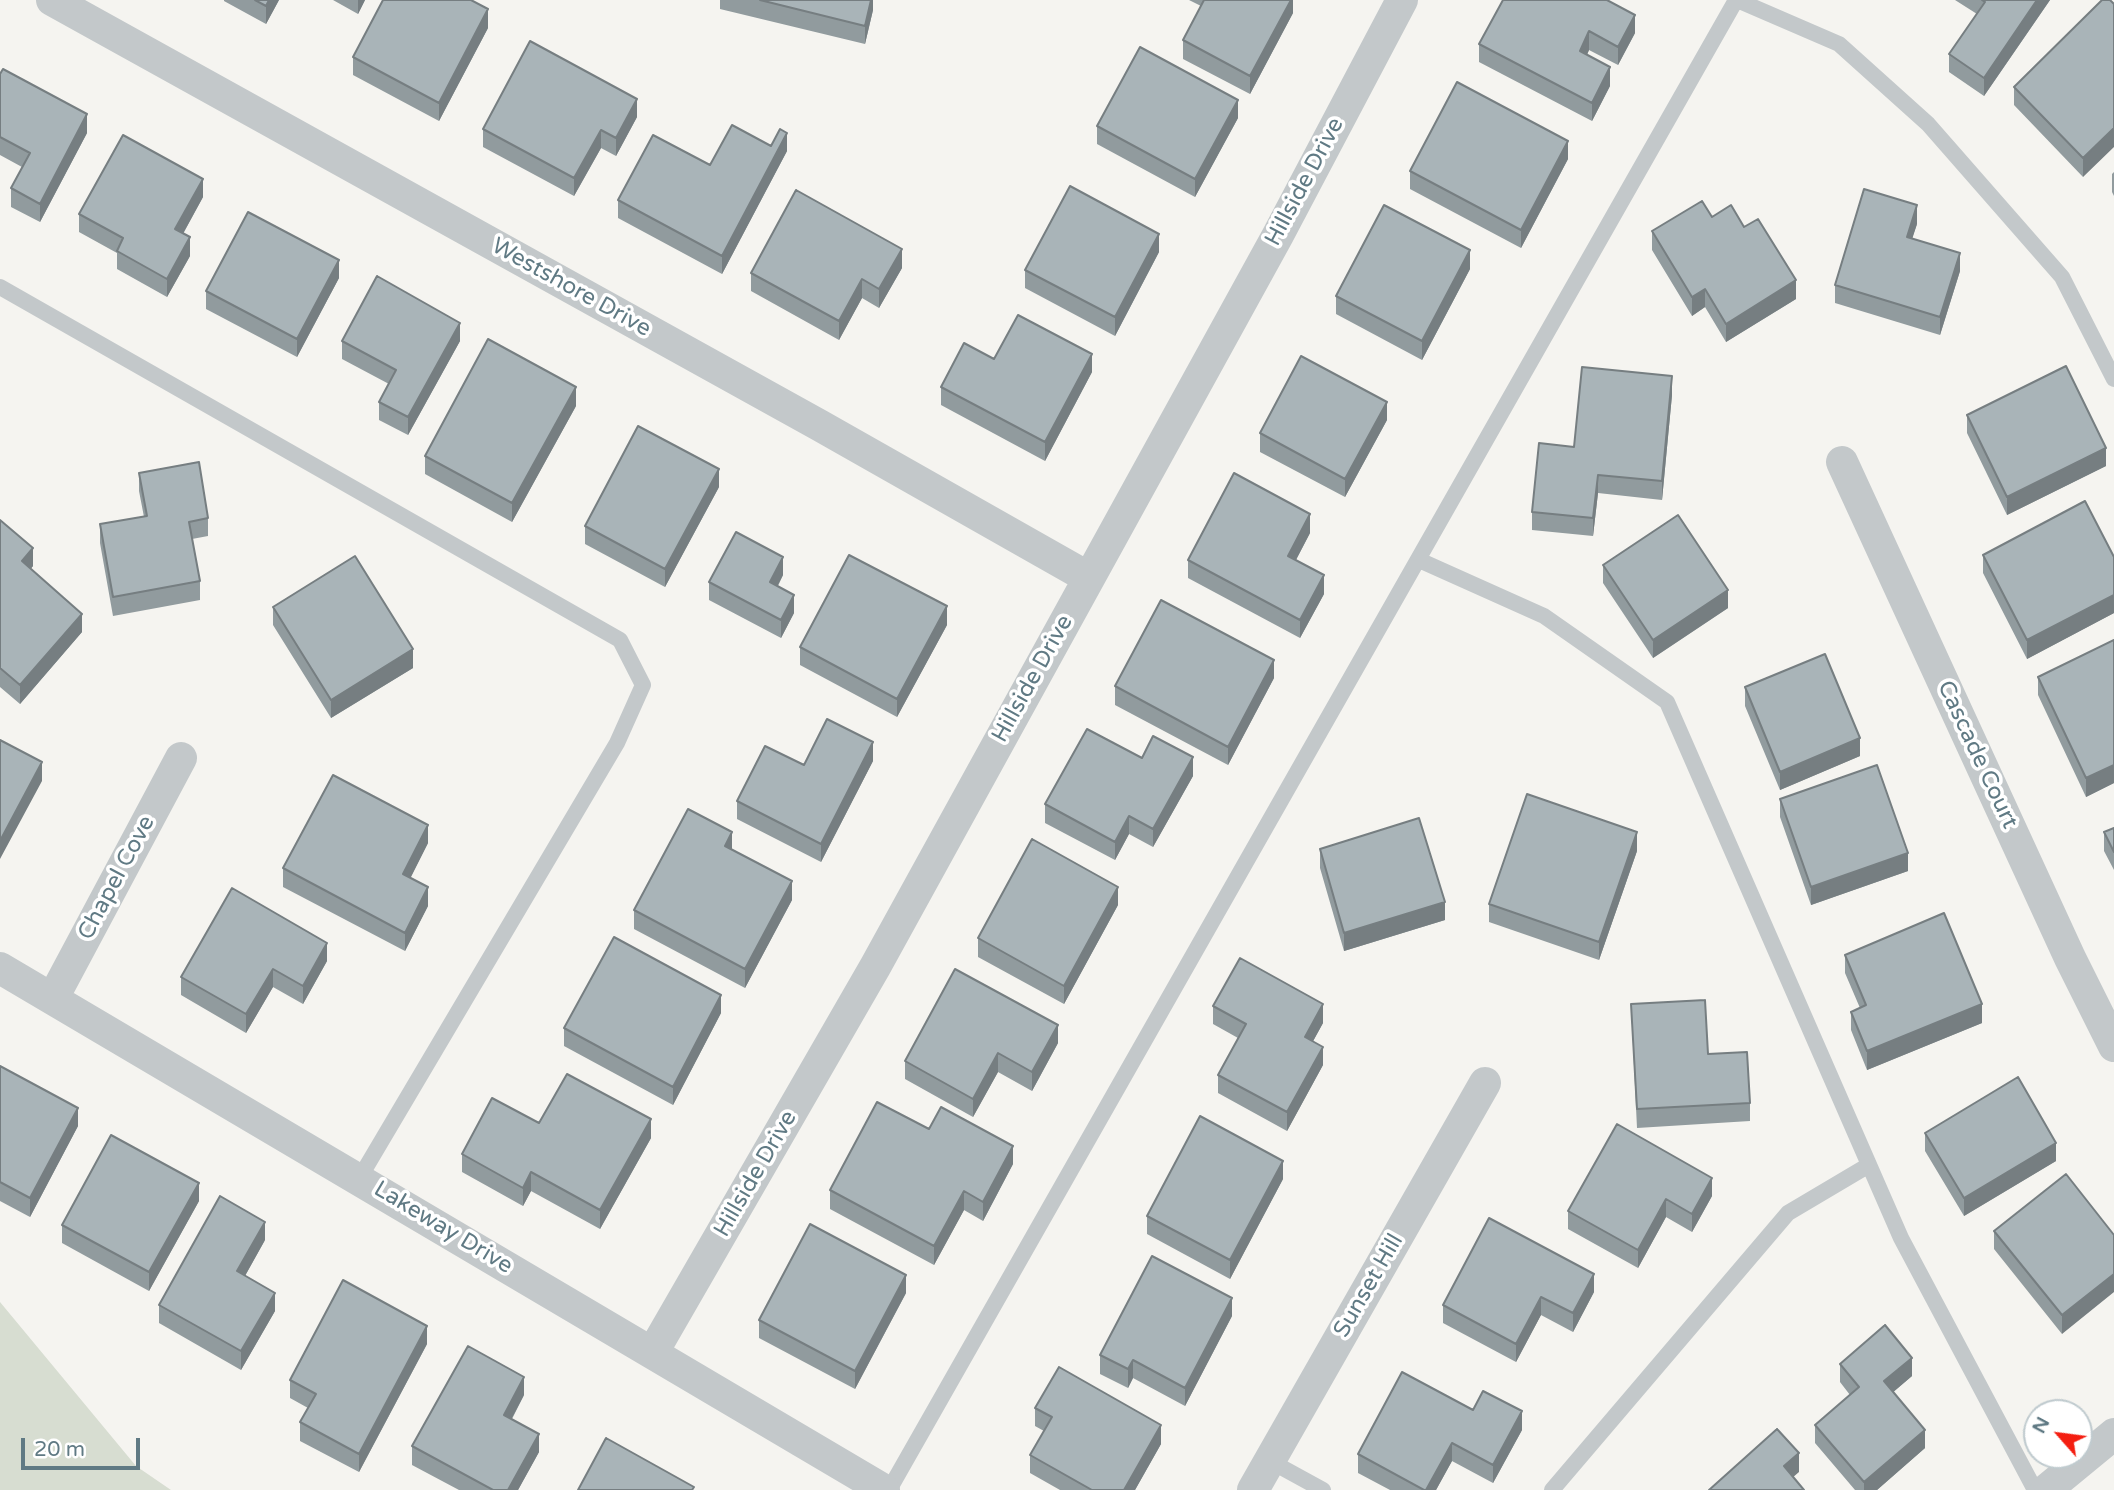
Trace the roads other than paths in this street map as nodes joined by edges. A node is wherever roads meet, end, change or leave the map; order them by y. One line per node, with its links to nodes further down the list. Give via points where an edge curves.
1 (52, 0): 8 (street, Westshore Drive)
2 (1402, 0): 8 (street, Hillside Drive)
3 (1736, 0): 5 (lane, via 1839,44 1928,124 2062,277); 7 (lane)
4 (0, 288): 15 (lane, via 620,640 643,685 617,743)
5 (2114, 379)
6 (1842, 462): 12 (street, Cascade Court, via 2070,958)
7 (1419, 560): 14 (lane, via 1544,616 1667,702); 19 (lane)
8 (1089, 579): 16 (street, Hillside Drive, via 875,967)
9 (181, 758): 11 (street, Chapel Cove)
10 (0, 968): 11 (street, Lakeway Drive)
11 (53, 998): 15 (street, Lakeway Drive)
12 (2112, 1039)
13 (1485, 1083): 18 (street, Sunset Hill)
14 (1869, 1165): 22 (lane, via 1788,1213); 23 (lane, via 1901,1238)
15 (359, 1179): 16 (street, Lakeway Drive)
16 (653, 1352): 19 (street, Lakeway Drive)
17 (2114, 1434): 24 (street)
18 (1270, 1461): 20 (street, Sunset Hill); 21 (lane)
19 (887, 1490)
20 (1253, 1490)
21 (1323, 1490)
22 (1552, 1490)
23 (2035, 1490)
24 (2046, 1490)

